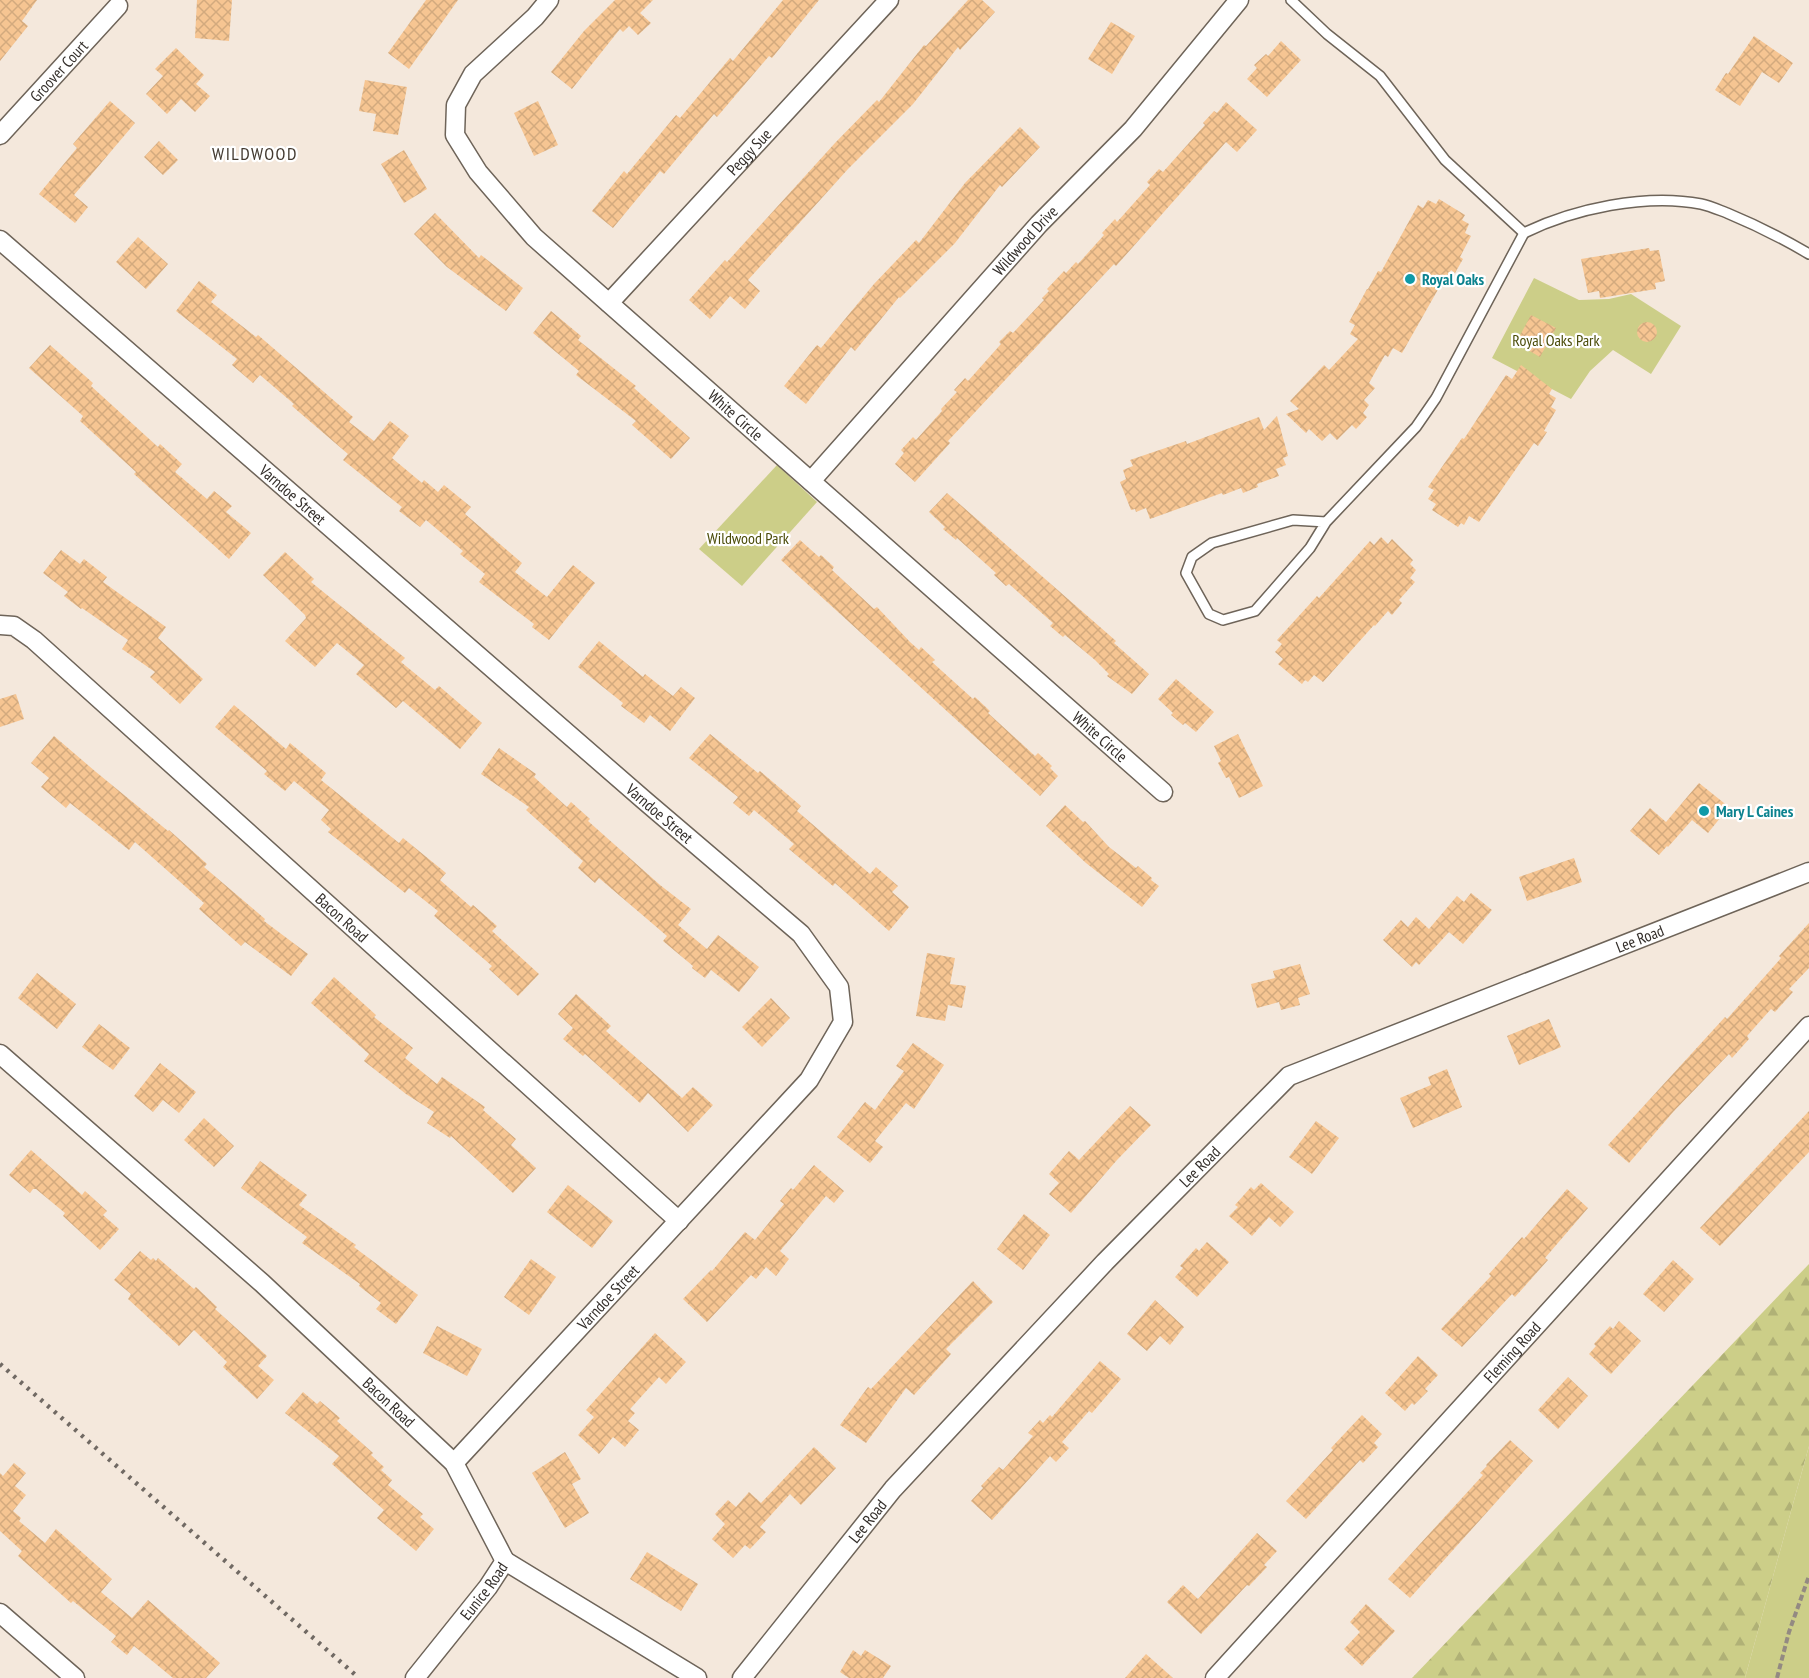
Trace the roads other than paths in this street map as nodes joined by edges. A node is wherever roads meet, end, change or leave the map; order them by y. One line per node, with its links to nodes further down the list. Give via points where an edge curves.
1 (549, 0): 10 (street, White Circle, via 473,74 456,105 455,135 478,172 534,237)
2 (888, 0): 10 (street, Peggy Sue)
3 (1239, 0): 11 (street, Wildwood Drive, via 1133,129 1039,224)
4 (1291, 0): 7 (lane, via 1380,76 1445,160)
5 (118, 6): 6 (street, Groover Court)
6 (0, 135)
7 (1524, 233): 9 (lane, via 1574,213 1676,201 1704,204 1762,227); 12 (lane, via 1436,398 1416,427)
8 (0, 240): 18 (street, Varndoe Street, via 801,934 840,987 843,1022 809,1080)
9 (1809, 254)
10 (609, 303): 11 (street, White Circle)
11 (812, 481): 14 (street, White Circle)
12 (1326, 522): 12 (lane, via 1310,548 1255,611 1223,620 1209,614 1186,573 1192,557 1212,543 1293,520)
13 (0, 625): 18 (street, Bacon Road, via 15,626 34,640)
14 (1163, 792)
15 (1809, 872): 25 (street, Lee Road, via 1289,1076 1105,1262 893,1489)
16 (1809, 1026): 26 (street, Fleming Road)
17 (0, 1054): 19 (street, Bacon Road, via 262,1283)
18 (679, 1221): 19 (street, Varndoe Street)
19 (454, 1463): 20 (street, Eunice Road)
20 (505, 1561): 23 (street, Eunice Road); 24 (street)
21 (0, 1613): 22 (street)
22 (75, 1678)
23 (415, 1678)
24 (697, 1678)
25 (742, 1678)
26 (1215, 1678)

